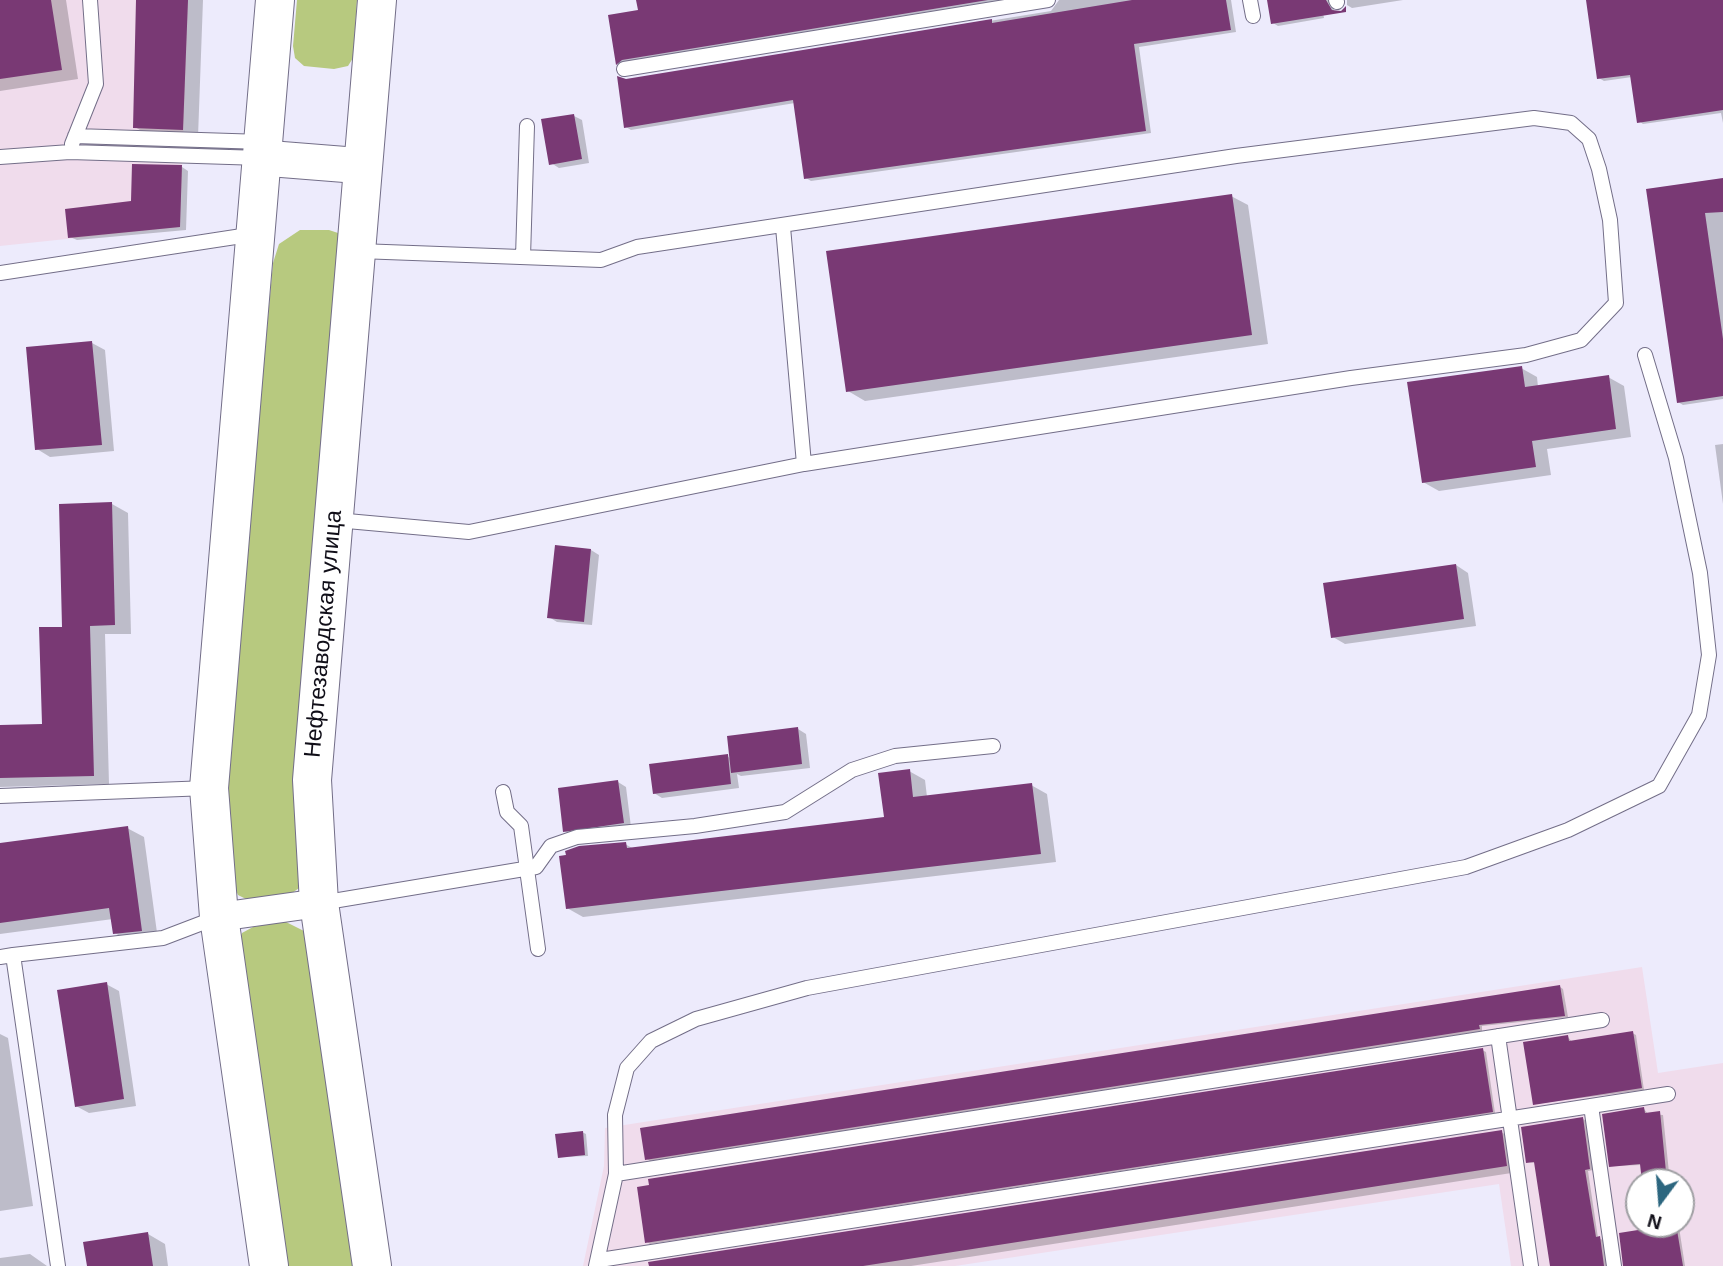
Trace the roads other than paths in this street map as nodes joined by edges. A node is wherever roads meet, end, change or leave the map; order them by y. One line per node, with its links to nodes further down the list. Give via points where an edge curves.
1 (90, 0): 9 (lane, via 96,84)
2 (275, 0): 10 (main road)
3 (377, 0): 13 (main road, Нефтезаводская улица)
4 (1048, 0): 7 (lane)
5 (1251, 0): 6 (lane)
6 (1253, 16)
7 (624, 69)
8 (527, 126): 17 (lane)
9 (75, 136): 10 (lane); 11 (lane)
10 (264, 150): 11 (lane); 13 (street); 15 (main road)
11 (70, 152): 12 (lane)
12 (0, 156)
13 (364, 166): 16 (main road, Нефтезаводская улица)
14 (783, 227): 17 (lane, via 638,247 601,260); 20 (lane); 20 (lane, via 1236,156 1534,118 1571,123 1589,139 1610,220 1616,303 1581,340 1526,355)
15 (257, 234): 18 (lane); 23 (main road)
16 (357, 251): 17 (lane); 21 (main road, Нефтезаводская улица)
17 (523, 257)
18 (0, 274)
19 (1645, 355): 36 (lane, via 1676,458 1700,573 1709,655 1699,715 1659,786 1568,830 1466,867 807,988 696,1019 651,1041 627,1068 615,1115)
20 (804, 464): 21 (lane, via 470,532)
21 (334, 520): 27 (main road, Нефтезаводская улица, via 312,780)
22 (993, 746): 26 (lane, via 895,756 852,770 785,812 578,837 551,846 536,867)
23 (209, 788): 25 (lane); 28 (main road)
24 (503, 792): 26 (lane, via 507,812 521,827)
25 (0, 796)
26 (526, 868): 27 (lane); 29 (lane)
27 (319, 903): 28 (street); 40 (main road, Нефтезаводская улица)
28 (219, 917): 30 (lane, via 163,938); 39 (main road)
29 (538, 949)
30 (6, 956): 38 (lane)
31 (1602, 1020): 32 (lane)
32 (1498, 1036): 35 (lane); 36 (lane)
33 (1668, 1094): 34 (lane)
34 (1591, 1106): 35 (lane); 42 (lane)
35 (1510, 1118): 37 (lane); 41 (lane)
36 (616, 1174): 37 (lane)
37 (598, 1263)
38 (58, 1266)
39 (269, 1266)
40 (372, 1266)
41 (1531, 1266)
42 (1614, 1266)

